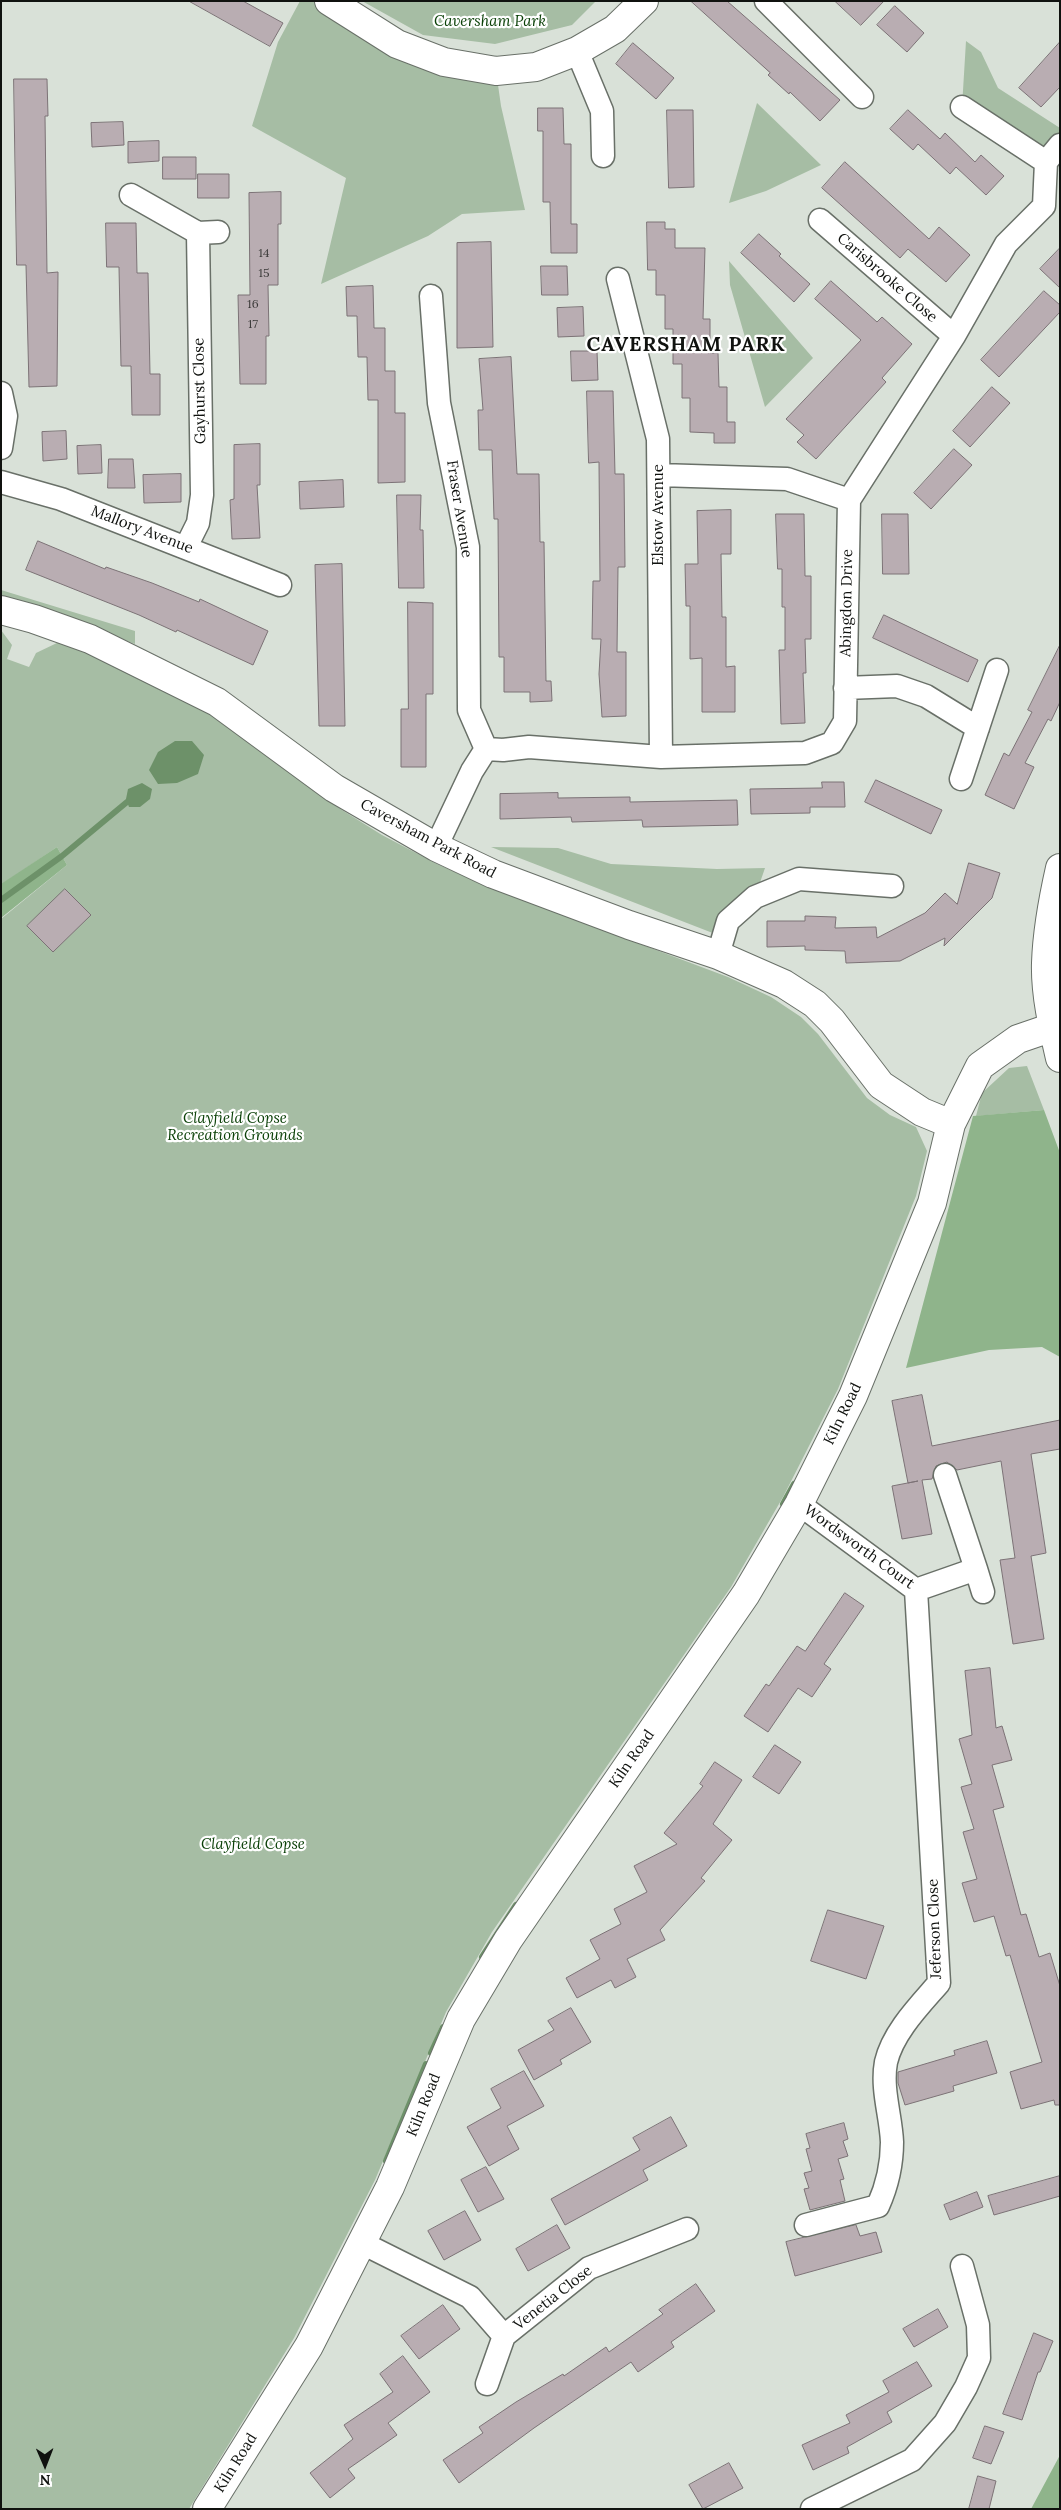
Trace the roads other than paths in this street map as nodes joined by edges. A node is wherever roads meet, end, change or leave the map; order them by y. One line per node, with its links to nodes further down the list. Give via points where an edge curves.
1 (329, 1): 4 (street, via 397,44 444,62 496,71 536,67)
2 (644, 1): 4 (street, via 615,29)
3 (766, 1): 5 (street)
4 (577, 51): 8 (street, via 602,111)
5 (862, 97)
6 (962, 108): 7 (street)
7 (1053, 154): 13 (street, via 1044,206 1006,244)
8 (603, 156)
9 (131, 195): 19 (street, Gayhurst Close, via 208,232 202,495 198,523)
10 (820, 220): 13 (street, Carisbrooke Close)
11 (618, 278): 16 (street, Elstow Avenue, via 658,439)
12 (431, 296): 25 (street, Fraser Avenue, via 439,403 468,547 468,710)
13 (954, 336): 18 (street)
14 (1, 393): 15 (street, via 6,416)
15 (1, 448)
16 (659, 475): 18 (street, via 787,479); 26 (street, Elstow Avenue)
17 (1, 482): 19 (street, Mallory Avenue, via 61,499)
18 (849, 500): 23 (street, Abingdon Drive)
19 (186, 547): 20 (street, Mallory Avenue)
20 (280, 585)
21 (1, 610): 28 (street, Caversham Park Road, via 90,639 217,702 334,788)
22 (997, 670): 24 (street)
23 (845, 688): 24 (street, via 897,686 926,696); 26 (street, Abingdon Drive, via 845,721 832,743 805,753)
24 (978, 728): 27 (street)
25 (486, 749): 26 (street, Abingdon Drive, via 529,747); 28 (street)
26 (661, 757)
27 (961, 779)
28 (436, 847): 31 (street, Caversham Park Road, via 493,874)
29 (1060, 868): 32 (street, via 1052,905 1046,964)
30 (892, 886): 31 (street, via 799,879 755,897 728,921)
31 (718, 955): 34 (street, Caversham Park Road, via 784,984 815,1004 881,1085 922,1112)
32 (1052, 1027): 33 (street); 34 (street, Kiln Road, via 1018,1039 980,1066)
33 (1060, 1058)
34 (951, 1124): 36 (street, Kiln Road, via 932,1203 853,1396)
35 (945, 1475): 37 (street)
36 (799, 1504): 38 (street, Wordsworth Court); 42 (street, Kiln Road, via 746,1594 508,1940 461,2019 390,2187)
37 (976, 1569): 38 (street, Wordsworth Court); 39 (street)
38 (916, 1590): 40 (street, Jeferson Close, via 939,1983 897,2036 886,2061 884,2085 892,2143 887,2185 878,2206)
39 (983, 1592)
40 (806, 2226)
41 (687, 2229): 44 (street, Venetia Close, via 589,2268)
42 (362, 2243): 44 (street, Venetia Close, via 470,2296); 46 (street, Kiln Road, via 309,2346)
43 (962, 2266): 47 (street, via 978,2325 979,2358 945,2423 912,2460)
44 (504, 2336): 45 (street, Venetia Close)
45 (487, 2384)
46 (207, 2509)
47 (812, 2509)

